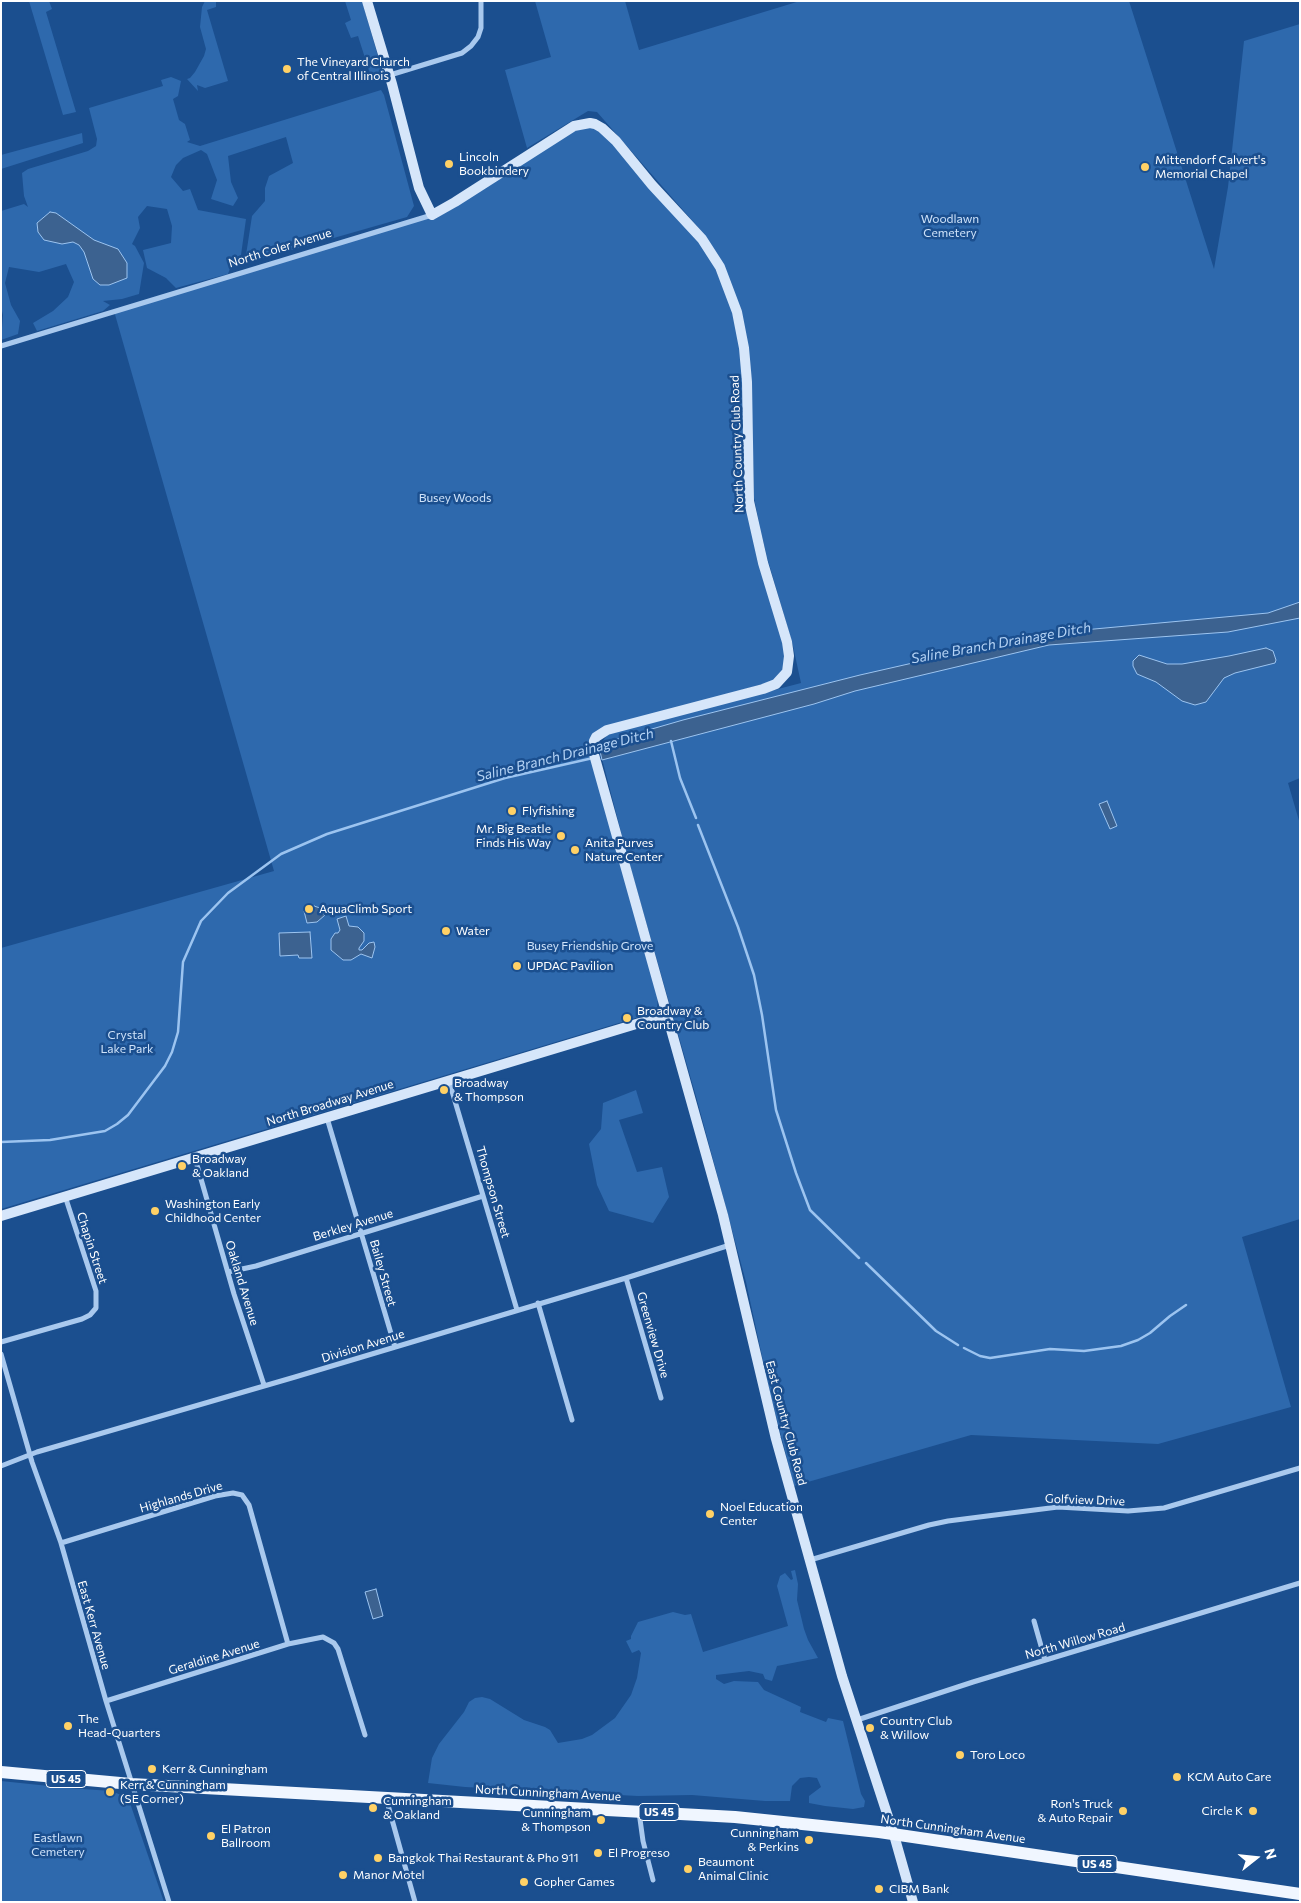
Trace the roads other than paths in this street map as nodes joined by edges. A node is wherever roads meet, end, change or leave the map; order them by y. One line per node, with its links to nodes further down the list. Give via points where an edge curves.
1 (367, 1): 3 (street)
2 (481, 1): 3 (street, via 482,28 471,46 462,52)
3 (389, 75): 5 (street, via 419,188)
4 (551, 139): 5 (street, North Coler Avenue); 7 (street, North Country Club Road, via 581,124 590,123 602,128 702,239 720,267 737,312 744,348 749,501 789,656 787,672 773,686 607,730 594,741 599,776)
5 (432, 214): 6 (street, North Coler Avenue)
6 (1, 346)
7 (666, 1015): 8 (street, North Broadway Avenue); 15 (street, East Country Club Road)
8 (448, 1081): 9 (street, North Broadway Avenue); 12 (street, Thompson Street)
9 (326, 1118): 10 (street, North Broadway Avenue); 14 (street, Bailey Street)
10 (195, 1158): 11 (street, North Broadway Avenue); 16 (street, Oakland Avenue)
11 (65, 1195): 13 (street, North Broadway Avenue); 20 (street, Chapin Street, via 96,1291 96,1308 82,1319)
12 (483, 1196): 14 (street, Berkley Avenue); 19 (street, Thompson Street)
13 (1, 1216)
14 (361, 1233): 16 (street, Berkley Avenue); 21 (street, Bailey Street)
15 (731, 1244): 17 (street, Division Avenue); 30 (street, East Country Club Road, via 763,1389)
16 (228, 1272): 23 (street, Oakland Avenue)
17 (626, 1278): 18 (street, Division Avenue); 24 (street, Greenview Drive)
18 (538, 1304): 19 (street, Division Avenue); 25 (street)
19 (517, 1310): 21 (street, Division Avenue)
20 (1, 1342)
21 (394, 1347): 23 (street, Division Avenue)
22 (1, 1354): 26 (street, East Kerr Avenue)
23 (264, 1385): 26 (street, Division Avenue)
24 (661, 1398)
25 (572, 1420)
26 (30, 1455): 27 (street, Division Avenue); 29 (street, East Kerr Avenue)
27 (1, 1466)
28 (1300, 1468): 30 (street, Golfview Drive, via 1164,1508 1128,1511 1058,1507 948,1521)
29 (61, 1543): 33 (street, Highlands Drive, via 215,1496 242,1495 249,1505); 35 (street, East Kerr Avenue)
30 (810, 1560): 36 (street, East Country Club Road)
31 (1300, 1583): 34 (street, North Willow Road)
32 (1034, 1620): 34 (street)
33 (288, 1644): 35 (street, Geraldine Avenue); 37 (street, Geraldine Avenue, via 319,1637 329,1639 338,1649)
34 (1045, 1660): 36 (street, North Willow Road)
35 (106, 1701): 39 (street, East Kerr Avenue)
36 (856, 1720): 42 (street, East Country Club Road)
37 (365, 1734)
38 (1, 1772): 39 (main road, North Cunningham Avenue / US 45)
39 (131, 1784): 40 (main road, North Cunningham Avenue / US 45); 45 (street, East Kerr Avenue)
40 (386, 1798): 41 (main road, North Cunningham Avenue / US 45); 46 (street)
41 (640, 1811): 42 (main road, North Cunningham Avenue / US 45); 43 (street, via 643,1841)
42 (894, 1834): 44 (main road, North Cunningham Avenue / US 45); 47 (street, East Country Club Road)
43 (653, 1880)
44 (1300, 1894)
45 (168, 1902)
46 (415, 1902)
47 (913, 1902)

